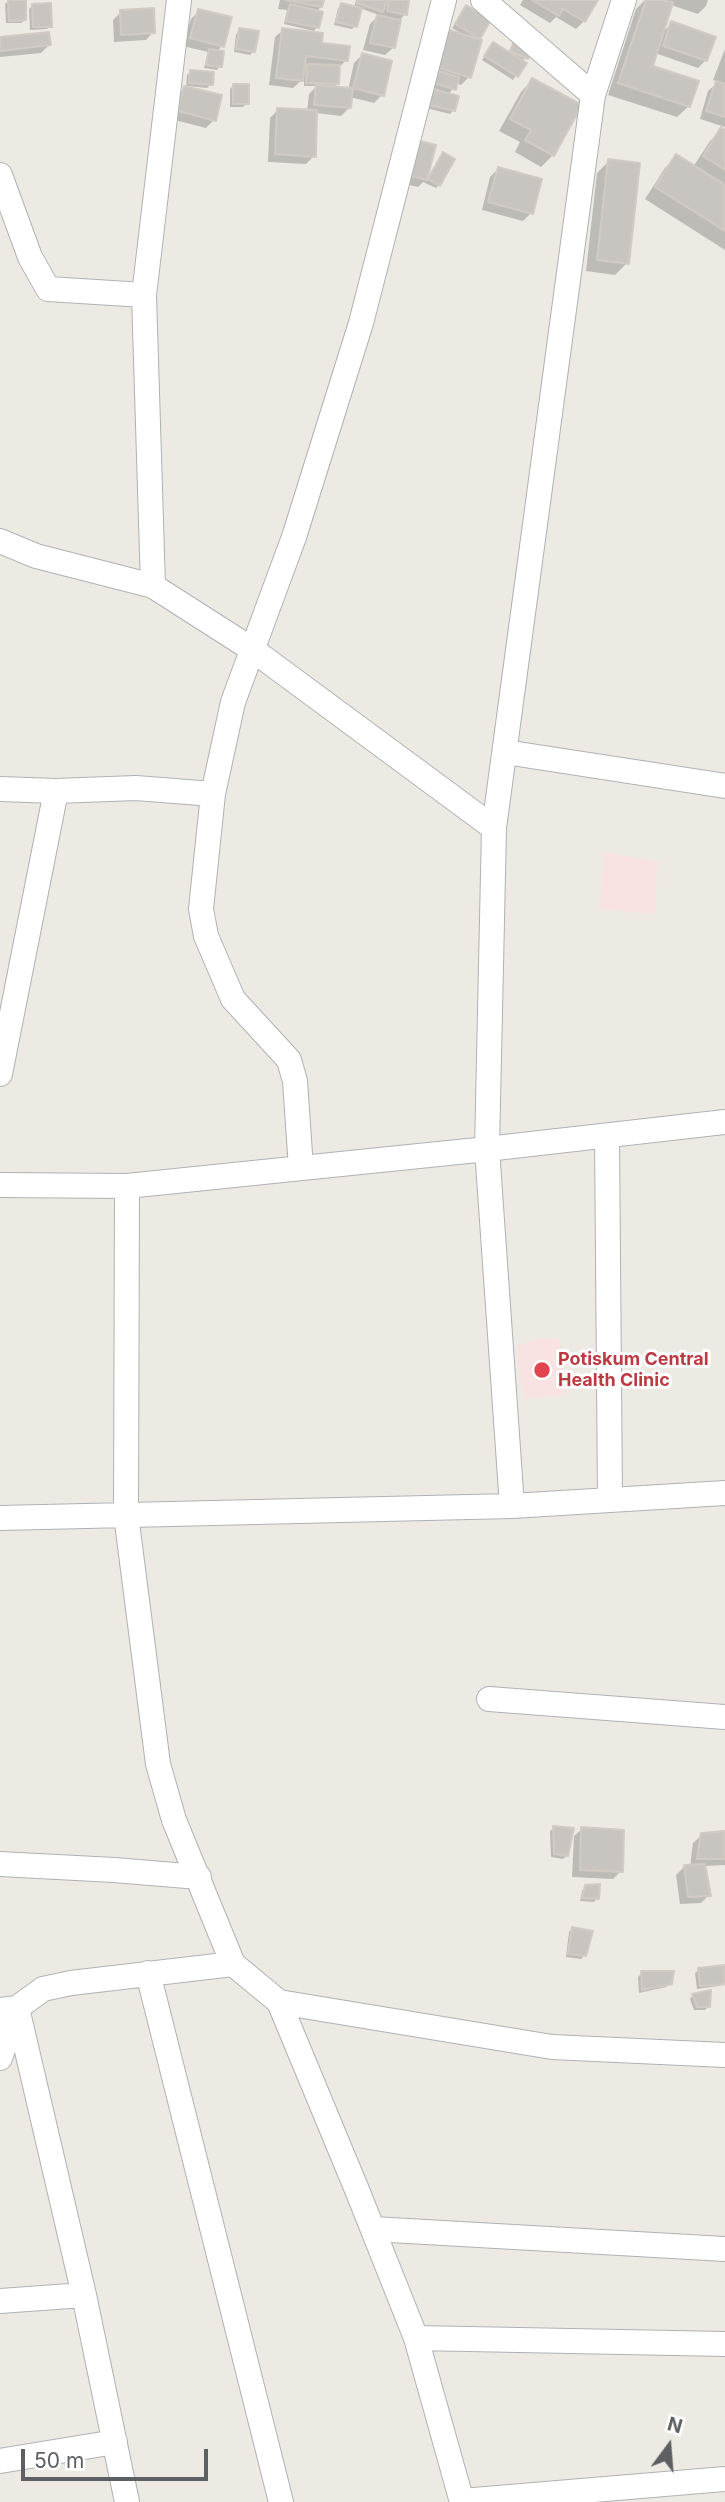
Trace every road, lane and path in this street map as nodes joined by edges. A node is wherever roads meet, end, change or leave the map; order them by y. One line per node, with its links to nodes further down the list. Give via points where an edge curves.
1 (179, 0): 7 (street)
2 (444, 0): 10 (street, via 361,323)
3 (484, 0): 5 (street)
4 (624, 0): 5 (street)
5 (593, 94): 11 (street)
6 (0, 176): 7 (street, via 30,257 48,289)
7 (144, 295): 9 (street)
8 (0, 541): 9 (street, via 36,556)
9 (153, 586): 10 (street)
10 (253, 650): 15 (street, via 233,702); 16 (street)
11 (505, 752): 12 (street); 16 (street)
12 (725, 786)
13 (0, 789): 14 (street)
14 (56, 791): 15 (street, via 136,788); 17 (street)
15 (213, 794): 21 (street, via 201,909 205,936 233,999 289,1060 295,1081)
16 (495, 828): 20 (street)
17 (0, 1074)
18 (725, 1122): 19 (street)
19 (607, 1136): 20 (street); 25 (street)
20 (487, 1149): 21 (street); 26 (street)
21 (301, 1168): 23 (street)
22 (0, 1185): 23 (street)
23 (127, 1186): 27 (street)
24 (725, 1493): 25 (street)
25 (610, 1500): 26 (street)
26 (512, 1506): 27 (street)
27 (126, 1516): 28 (street); 32 (street, via 158,1764 174,1820)
28 (0, 1518)
29 (489, 1699): 30 (street)
30 (725, 1717)
31 (0, 1864): 32 (street)
32 (199, 1877): 33 (street)
33 (233, 1964): 34 (street); 35 (street)
34 (148, 1973): 36 (street, via 43,1989); 51 (street)
35 (279, 2002): 37 (street, via 552,2047); 39 (street)
36 (9, 2009): 38 (street); 41 (street)
37 (725, 2055)
38 (0, 2058)
39 (373, 2229): 40 (street); 43 (street)
40 (725, 2249)
41 (84, 2295): 42 (street); 45 (street)
42 (0, 2301)
43 (416, 2338): 44 (street); 49 (street)
44 (725, 2344)
45 (115, 2442): 46 (street); 50 (street)
46 (0, 2461)
47 (725, 2479): 48 (street)
48 (654, 2493): 49 (street)
49 (462, 2501)
50 (127, 2502)
51 (281, 2502)

